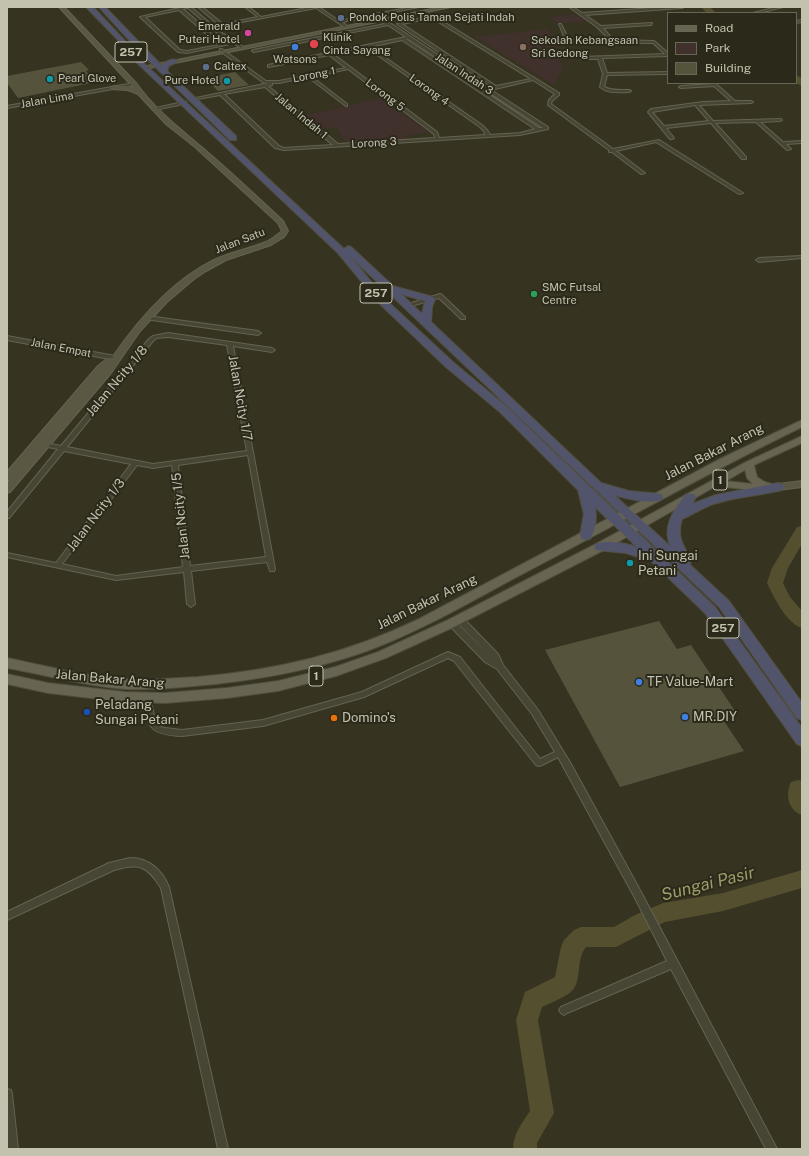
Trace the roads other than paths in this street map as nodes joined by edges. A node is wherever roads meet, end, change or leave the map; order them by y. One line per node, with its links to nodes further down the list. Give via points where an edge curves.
1 (61, 7): 54 (main road, Jalan Satu)
2 (102, 7): 20 (highway, 257)
3 (189, 7): 13 (street); 27 (street)
4 (200, 7): 25 (street)
5 (247, 7): 18 (street)
6 (317, 7): 18 (street); 21 (street)
7 (418, 7): 21 (street)
8 (450, 7): 14 (main road)
9 (571, 7): 16 (street)
10 (682, 7): 16 (street)
11 (781, 7): 15 (street)
12 (90, 8): 22 (highway, 257)
13 (180, 9): 38 (street); 38 (street, via 142,17 179,51)
14 (424, 12): 17 (street); 19 (main road)
15 (759, 12)
16 (580, 14): 29 (street)
17 (432, 17): 55 (street); 62 (street, via 399,24)
18 (261, 18): 25 (street)
19 (382, 20): 23 (street, Jalan Indah 3); 28 (main road)
20 (116, 22): 22 (highway); 46 (highway, 257)
21 (338, 22): 28 (street)
22 (105, 24): 36 (highway, 257)
23 (389, 24): 32 (street); 33 (street, Jalan Indah 3)
24 (651, 24): 29 (street)
25 (222, 25): 27 (street)
26 (560, 25): 35 (street, via 566,39 574,42)
27 (212, 27): 31 (street)
28 (346, 27): 30 (main road)
29 (599, 27): 35 (street)
30 (338, 29): 32 (main road); 38 (main road)
31 (222, 35): 38 (street); 38 (street, via 228,37)
32 (314, 37): 38 (main road); 39 (street)
33 (409, 38): 34 (street); 63 (street, Jalan Indah 3)
34 (402, 39): 37 (street); 79 (street)
35 (612, 41): 41 (street, via 654,42)
36 (123, 42): 46 (highway); 67 (highway, 257)
37 (368, 46): 40 (street); 80 (street, Lorong 4, via 481,126)
38 (230, 50): 45 (main road); 45 (main road); 50 (street, Jalan Indah 1)
39 (254, 51)
40 (330, 54): 47 (street); 48 (street, Lorong 5)
41 (667, 54)
42 (667, 55): 44 (street)
43 (582, 58): 44 (street)
44 (600, 58): 52 (street)
45 (172, 61): 46 (main road); 46 (highway, via 158,60); 49 (highway)
46 (152, 63): 49 (highway, 257); 67 (highway, via 170,87)
47 (269, 66)
48 (348, 68): 53 (street, Lorong 1); 81 (street, Lorong 5, via 436,133)
49 (164, 71): 94 (highway, 257)
50 (248, 71): 56 (street, Jalan Indah 1); 61 (street, via 259,82)
51 (667, 73): 52 (street)
52 (605, 74): 64 (street, via 603,88 609,91)
53 (309, 76): 56 (street, Lorong 1); 71 (street)
54 (129, 78): 59 (main road); 60 (main road, Jalan Satu)
55 (534, 79): 62 (street); 87 (street, via 558,94 549,104)
56 (265, 84): 61 (street, Lorong 1); 85 (street, Jalan Indah 1)
57 (714, 84): 58 (street); 68 (street)
58 (681, 87)
59 (112, 88): 60 (main road); 60 (street, Jalan Lima); 72 (street, Jalan Lima)
60 (138, 88): 73 (main road, Jalan Satu)
61 (252, 88): 65 (street, Lorong 1)
62 (496, 88): 63 (street)
63 (488, 90): 77 (street, Jalan Indah 3)
64 (630, 91)
65 (220, 94): 66 (street, Lorong 1); 85 (street, Lorong 3, via 279,148)
66 (199, 99)
67 (176, 100): 73 (street); 91 (highway, 257)
68 (734, 102): 69 (street); 70 (street)
69 (751, 102)
70 (696, 104): 76 (street); 78 (street, via 651,110)
71 (346, 105)
72 (7, 107)
73 (157, 107): 97 (main road, Jalan Satu, via 168,123 281,222 285,231 278,239 229,256 202,270 181,285)
74 (780, 120): 75 (street)
75 (757, 121): 76 (street); 84 (street)
76 (712, 122): 78 (street); 88 (street)
77 (547, 128): 79 (street, Lorong 3)
78 (663, 128): 82 (street)
79 (539, 130): 80 (street, Lorong 3)
80 (488, 136): 81 (street, Lorong 3)
81 (437, 138): 85 (street, Lorong 3)
82 (672, 138)
83 (802, 142): 84 (street)
84 (782, 143): 86 (street)
85 (336, 145)
86 (789, 149)
87 (611, 151): 89 (street); 90 (street, via 657,141)
88 (744, 158)
89 (643, 173)
90 (741, 193)
91 (341, 251): 96 (highway, via 393,301); 106 (highway, 257, via 383,302)
92 (802, 257): 93 (street)
93 (759, 260)
94 (388, 287): 95 (highway); 96 (highway, 257)
95 (430, 299): 96 (street); 98 (street, via 440,296); 99 (highway)
96 (408, 305): 99 (highway, 257); 106 (highway, via 406,310 410,318 436,344)
97 (147, 318): 100 (street); 105 (main road, Jalan Satu)
98 (463, 318)
99 (426, 322): 117 (highway, 257)
100 (236, 330): 101 (street); 103 (street)
101 (258, 333)
102 (7, 338): 105 (street, Jalan Empat)
103 (230, 344): 104 (street, Jalan Ncity 1/8); 110 (street, Jalan Ncity 1/8, via 168,335 151,340); 111 (street, Jalan Ncity 1/7)
104 (272, 350)
105 (115, 358): 109 (main road, Jalan Satu, via 108,371)
106 (450, 365): 120 (highway, 257, via 504,410)
107 (802, 423): 122 (main road, Jalan Bakar Arang / 1)
108 (802, 439): 114 (main road, Jalan Bakar Arang / 1)
109 (41, 444): 110 (street); 115 (main road, Jalan Satu); 121 (main road, Jalan Satu)
110 (62, 448): 112 (street); 125 (street, Jalan Ncity 1/8)
111 (250, 453): 113 (street); 133 (street, Jalan Ncity 1/7)
112 (135, 463): 113 (street, via 153,466); 135 (street, Jalan Ncity 1/3)
113 (175, 463): 137 (street, Jalan Ncity 1/5)
114 (749, 464): 116 (main road, Jalan Bakar Arang / 1); 119 (main road, via 750,474 757,482)
115 (7, 478)
116 (715, 483): 119 (main road); 123 (main road, Jalan Bakar Arang / 1)
117 (595, 484): 122 (highway, via 618,493 640,497); 124 (highway, 257)
118 (802, 484): 119 (main road)
119 (778, 487): 126 (highway, via 702,503)
120 (584, 489): 127 (highway, 257); 130 (highway, via 591,510)
121 (7, 490)
122 (657, 496): 124 (main road, Jalan Bakar Arang / 1)
123 (690, 497): 126 (highway); 128 (main road, Jalan Bakar Arang / 1)
124 (627, 514): 127 (main road, Jalan Bakar Arang / 1); 128 (highway, 257)
125 (7, 516)
126 (675, 519): 138 (highway, via 673,526 677,548)
127 (615, 520): 129 (highway, 257); 130 (main road, Jalan Bakar Arang / 1)
128 (640, 525): 129 (main road, Jalan Bakar Arang / 1); 138 (highway, 257)
129 (627, 531): 131 (main road, Jalan Bakar Arang / 1); 134 (highway, 257)
130 (586, 536): 141 (main road, Jalan Bakar Arang / 1, via 400,633 343,654 282,670 190,682 127,684 63,676)
131 (600, 546): 134 (highway, via 621,546 642,552); 140 (main road, Jalan Bakar Arang / 1)
132 (7, 555): 135 (street)
133 (270, 559): 136 (street, Jalan Ncity 1/7); 137 (street)
134 (661, 562): 145 (highway, 257, via 710,610)
135 (57, 566): 137 (street, via 116,578)
136 (272, 569)
137 (187, 570): 139 (street, Jalan Ncity 1/5)
138 (710, 590): 144 (highway, 257, via 724,604)
139 (191, 604)
140 (455, 621): 143 (main road, Jalan Bakar Arang / 1, via 382,655 336,671 292,682 227,693); 146 (street, via 488,660 500,667 536,712)
141 (7, 663)
142 (7, 679): 143 (main road, Jalan Bakar Arang / 1, via 48,688)
143 (146, 697): 146 (street, via 150,718 160,731 182,733 263,723 364,694 448,655 457,659 539,763)
144 (802, 714)
145 (802, 740)
146 (560, 753): 148 (street, via 643,903)
147 (7, 916): 152 (street, via 112,866 129,861 143,863 157,873 165,887)
148 (673, 963): 149 (street); 153 (street)
149 (564, 1010)
150 (7, 1094): 151 (street)
151 (12, 1149)
152 (223, 1149)
153 (772, 1149)

